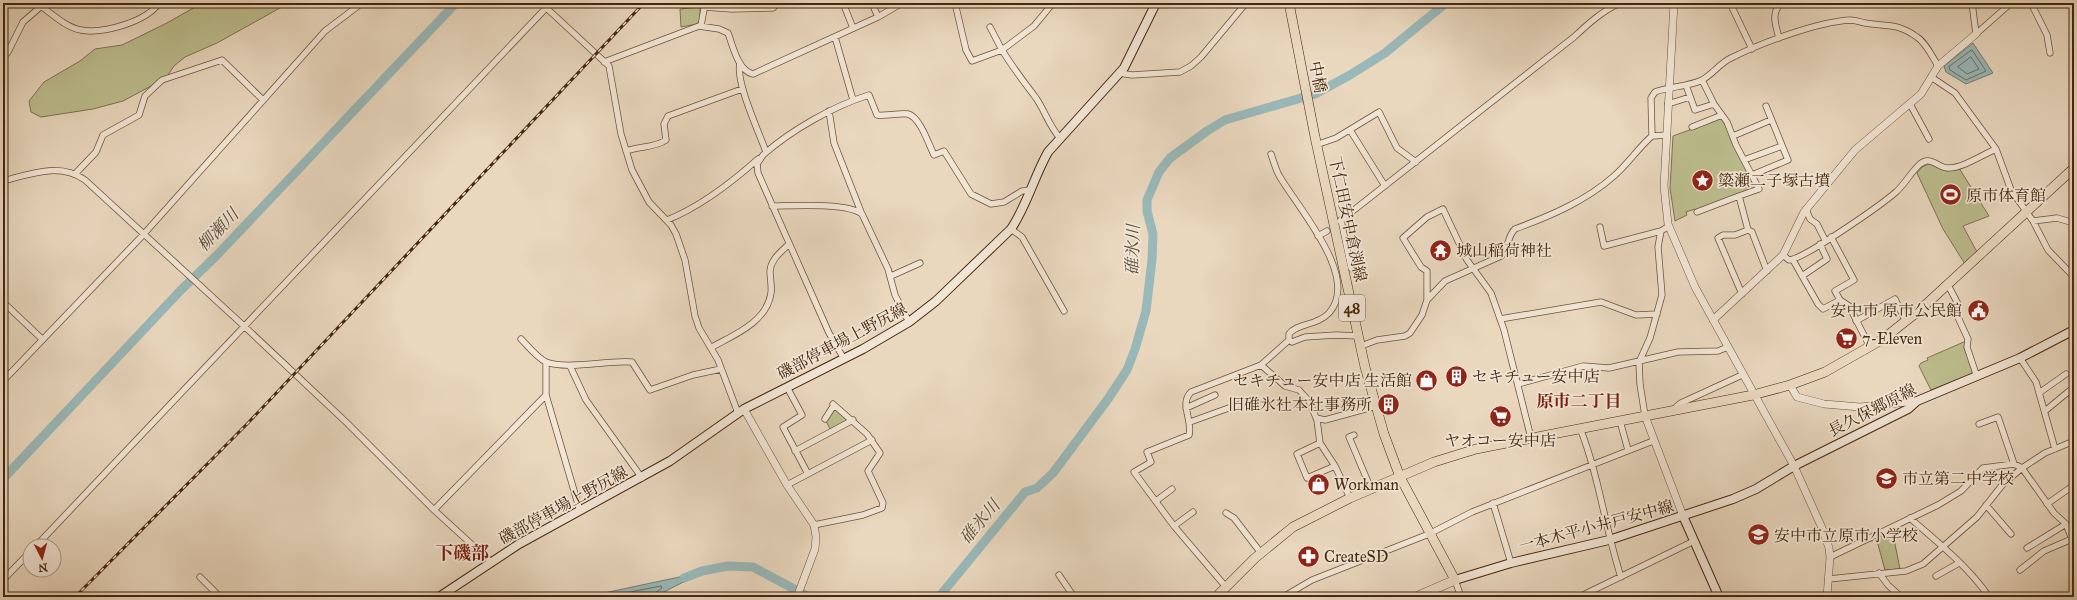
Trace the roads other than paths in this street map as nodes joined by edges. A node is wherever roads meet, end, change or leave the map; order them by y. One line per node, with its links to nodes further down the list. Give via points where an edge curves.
1 (159, 3): 19 (street, via 148,13 126,25 80,30 56,17)
2 (362, 3): 43 (street, via 325,31)
3 (778, 3): 21 (street, via 773,8 732,9)
4 (843, 3): 25 (street)
5 (872, 3): 22 (street)
6 (902, 3): 22 (street)
7 (955, 3): 30 (street, via 966,50 972,61)
8 (1053, 3): 30 (street, via 1034,26)
9 (1156, 3): 36 (main road, 磯部停車場上野尻線, via 1130,57)
10 (1246, 3): 36 (street, via 1191,66 1180,72 1132,75)
11 (1289, 3): 59 (main road, 中橋 / 48)
12 (1620, 3): 67 (street, via 1587,25)
13 (1674, 3): 39 (street)
14 (1730, 3): 29 (street)
15 (1782, 3): 28 (street, via 1774,14)
16 (1972, 3): 26 (street)
17 (2011, 3): 26 (street)
18 (2031, 3): 31 (street, via 2048,35)
19 (43, 4): 32 (street, via 22,22 8,52)
20 (546, 5): 33 (street); 116 (street)
21 (705, 5): 23 (street)
22 (878, 17): 25 (street)
23 (701, 26): 33 (street); 34 (street, via 728,33)
24 (990, 27): 30 (street)
25 (853, 28): 27 (street)
26 (1976, 34): 35 (street)
27 (835, 37): 34 (street, via 759,72 747,73); 44 (street)
28 (1779, 38): 29 (street); 35 (street, via 1823,24 1852,20 1892,24 1918,38)
29 (1752, 49): 38 (street, via 1719,65)
30 (1002, 50): 57 (street)
31 (2050, 53)
32 (3, 57)
33 (604, 62): 62 (street, via 609,66)
34 (740, 63): 41 (street, via 738,71)
35 (1938, 66): 37 (street)
36 (1119, 73): 57 (main road, 磯部停車場上野尻線)
37 (1931, 76): 47 (street, via 1921,94); 61 (street, via 1955,93)
38 (1702, 80): 39 (street); 46 (street)
39 (1669, 88): 45 (street); 55 (street, via 1655,92 1651,98)
40 (1687, 88): 42 (street)
41 (742, 89): 62 (street, via 668,116 664,124 666,140 659,145); 63 (street)
42 (1690, 97): 45 (street); 46 (street, via 1696,110)
43 (263, 100): 69 (street, via 222,60 162,80 145,96 139,115 103,135 96,152); 89 (street)
44 (853, 100): 49 (street); 73 (street, via 869,96 877,115 910,115 923,129 934,155 944,151 971,194 985,202 1004,202 1022,191)
45 (1668, 104): 54 (street)
46 (1714, 104): 50 (street)
47 (1910, 104): 58 (street); 76 (street, via 1855,150)
48 (1766, 106): 51 (street)
49 (829, 111): 63 (street); 79 (street, via 834,143)
50 (1722, 115): 52 (street); 56 (street)
51 (1771, 120): 56 (street); 60 (street)
52 (1692, 127)
53 (1350, 130): 59 (street, via 1336,138); 67 (street, via 1379,112 1397,148); 72 (street)
54 (1667, 135): 55 (street); 83 (street, via 1664,186)
55 (1652, 136): 98 (street, via 1604,184 1557,213 1516,229 1510,233 1504,253)
56 (1733, 136): 66 (street)
57 (1060, 138): 73 (main road, 磯部停車場上野尻線, via 1048,152)
58 (1929, 139)
59 (1316, 141): 118 (main road, 下仁田安中倉渕線 / 48)
60 (1782, 146): 66 (street); 70 (street, via 1788,160)
61 (1996, 149): 78 (street, via 2011,190); 91 (street, via 1955,167 1946,168 1927,161 1921,164 1897,191)
62 (626, 151): 80 (street, via 632,170 649,202)
63 (766, 152): 65 (street)
64 (1271, 154): 90 (street, via 1279,176)
65 (760, 158): 75 (street, via 757,164 758,173); 80 (street, via 687,212)
66 (1744, 160): 70 (street)
67 (1416, 162): 72 (street)
68 (2074, 168): 78 (main road)
69 (76, 173): 71 (street, via 48,170); 89 (street)
70 (1752, 175): 74 (street, via 1759,189)
71 (3, 181)
72 (1385, 186): 99 (street, via 1340,221)
73 (1030, 190): 85 (main road, 磯部停車場上野尻線)
74 (1739, 196): 77 (street); 87 (street)
75 (772, 206): 79 (street, via 833,207 856,210); 93 (street)
76 (1806, 209): 92 (street, via 1810,219 1817,224); 95 (street)
77 (1697, 212)
78 (2026, 213): 81 (street); 104 (main road)
79 (862, 214): 101 (street)
80 (667, 220): 123 (street, via 676,234 684,260 698,328)
81 (2033, 221): 82 (street, via 2057,218); 103 (street, via 2048,250)
82 (2074, 223)
83 (1669, 226): 88 (street); 112 (street)
84 (1600, 227): 88 (street, via 1604,246)
85 (1011, 229): 109 (street, via 1022,237); 114 (main road, 磯部停車場上野尻線, via 936,302)
86 (1327, 230): 90 (street)
87 (1748, 230): 100 (street, via 1752,232); 105 (street, via 1718,238)
88 (1662, 231): 110 (street, via 1658,247 1662,295)
89 (142, 235): 116 (street); 119 (street)
90 (1318, 236): 121 (street, via 1330,254 1338,274 1336,302 1329,313 1317,323 1293,329 1289,334)
91 (1831, 237): 92 (street); 107 (street, via 1854,280 1835,291)
92 (1826, 240): 94 (street)
93 (789, 244): 123 (street, via 776,256 772,265 771,294 760,316 744,330); 127 (street, via 829,333)
94 (1820, 244): 96 (street); 102 (street, via 1827,259)
95 (1782, 255): 96 (street); 100 (street)
96 (1793, 260): 102 (street)
97 (920, 263): 101 (street)
98 (1474, 269): 106 (street, via 1450,278); 106 (street, via 1467,260 1443,209 1427,217 1403,238 1421,267 1427,270); 111 (street, via 1491,293)
99 (1352, 271)
100 (1767, 271): 105 (street)
101 (891, 276): 114 (street, via 895,295)
102 (1802, 276): 107 (street, via 1823,308)
103 (2074, 277)
104 (1948, 285): 115 (main road); 135 (street, via 1958,304 1956,313 1968,339 1967,347)
105 (1742, 294): 112 (street)
106 (1427, 300): 122 (street, via 1422,315 1410,333)
107 (1840, 300): 113 (street, via 1849,306)
108 (3, 302): 119 (street)
109 (1064, 310)
110 (1657, 314): 111 (street, via 1636,314 1601,302); 129 (street)
111 (1500, 319): 137 (street)
112 (1713, 320): 124 (street)
113 (1856, 321): 115 (street, via 1895,299); 125 (street)
114 (909, 322): 127 (main road, 磯部停車場上野尻線)
115 (1906, 322): 125 (main road)
116 (244, 326): 186 (street); 197 (street)
117 (2074, 330): 126 (main road, 長久保郷原線)
118 (1358, 336): 121 (street, via 1336,335 1305,337 1292,342); 122 (main road, 下仁田安中倉渕線 / 48)
119 (42, 339): 136 (street)
120 (521, 339): 128 (street)
121 (1289, 340): 130 (street)
122 (1361, 346): 147 (main road, 下仁田安中倉渕線 / 48)
123 (712, 347): 132 (street)
124 (1728, 347): 129 (street, via 1678,352); 133 (street)
125 (1870, 348): 138 (main road)
126 (2020, 358): 135 (main road, 長久保郷原線); 141 (street, via 2036,382)
127 (844, 359): 139 (main road, 磯部停車場上野尻線)
128 (546, 362): 131 (street); 142 (street)
129 (1639, 362): 137 (street, via 1609,368 1583,366); 152 (street)
130 (1261, 365): 148 (street, via 1191,392 1186,397); 153 (street, via 1285,386 1299,390 1309,401)
131 (570, 366): 132 (street, via 632,362 650,390); 176 (street, via 586,400)
132 (721, 369): 150 (street)
133 (1742, 374): 144 (street); 149 (street, via 1681,403)
134 (2066, 374): 141 (street)
135 (1977, 376): 146 (main road, 長久保郷原線)
136 (3, 381)
137 (1518, 384): 161 (street)
138 (1790, 386): 144 (main road); 146 (street, via 1797,397 1824,404 1860,407)
139 (786, 387): 150 (main road, 磯部停車場上野尻線); 168 (street, via 802,415 783,427)
140 (2074, 387): 151 (street)
141 (2039, 393): 151 (street)
142 (546, 395): 186 (street); 187 (street)
143 (1215, 395): 148 (street)
144 (1754, 395): 149 (main road); 172 (street)
145 (1248, 401): 157 (street)
146 (1917, 402): 172 (main road, 長久保郷原線, via 1908,409)
147 (1376, 406): 153 (street, via 1325,420); 175 (main road, 下仁田安中倉渕線 / 48)
148 (1186, 408): 157 (street)
149 (1676, 410): 152 (main road)
150 (741, 411): 176 (main road, 磯部停車場上野尻線); 177 (street)
151 (2045, 411): 166 (street)
152 (1645, 416): 156 (main road); 163 (street)
153 (1316, 418): 165 (street)
154 (825, 419): 155 (street, via 833,404)
155 (853, 420): 162 (street); 168 (street)
156 (1620, 421): 159 (main road); 167 (street)
157 (1190, 422): 182 (street, via 1190,435 1147,452 1152,462 1134,472)
158 (1979, 424): 170 (street, via 1998,417)
159 (1580, 428): 161 (main road); 169 (street)
160 (1354, 435): 180 (street, via 1349,438)
161 (1531, 438): 175 (main road, via 1455,454)
162 (872, 440): 174 (street); 193 (street, via 880,453 868,471 883,503 882,508 863,515)
163 (1653, 441): 167 (street); 190 (street)
164 (2074, 441): 166 (street)
165 (1320, 443): 171 (street); 171 (street, via 1297,454 1307,478)
166 (2055, 448): 173 (street)
167 (1628, 450): 169 (street)
168 (795, 451): 174 (street)
169 (1592, 464): 183 (street); 198 (street)
170 (2014, 464): 173 (street); 191 (street, via 1983,468 1961,491)
171 (1335, 466): 181 (street)
172 (1794, 466): 190 (main road, 長久保郷原線, via 1756,489); 204 (street, via 1822,528)
173 (2022, 468): 184 (street); 185 (street, via 2003,484)
174 (808, 474): 177 (street)
175 (1400, 477): 180 (main road); 195 (main road, 下仁田安中倉渕線 / 48)
176 (642, 478): 187 (main road, 磯部停車場上野尻線)
177 (787, 485): 193 (street)
178 (2074, 485): 184 (street)
179 (1172, 489): 182 (street)
180 (1371, 489): 181 (main road)
181 (1350, 498): 203 (main road, via 1293,527)
182 (1156, 501): 194 (street)
183 (1493, 503): 195 (street); 207 (street)
184 (2047, 504): 192 (street)
185 (1986, 505): 196 (street); 201 (street)
186 (434, 510): 206 (street)
187 (580, 511): 206 (main road, 磯部停車場上野尻線)
188 (1193, 512): 194 (street)
189 (1226, 513): 203 (street, via 1234,518)
190 (1683, 516): 198 (main road, 一本木平小井戸安中線); 199 (main road, 一本木平小井戸安中線)
191 (1910, 518): 201 (street); 204 (street)
192 (2066, 524): 200 (street); 202 (street)
193 (814, 525): 221 (street, via 815,549)
194 (1174, 526): 218 (street)
195 (1429, 534): 217 (main road, 下仁田安中倉渕線 / 48); 224 (street, via 1312,580)
196 (2012, 534)
197 (44, 538)
198 (1609, 540): 207 (main road, 一本木平小井戸安中線); 214 (street)
199 (1694, 541): 214 (street); 228 (main road, 一本木平小井戸安中線)
200 (2073, 541): 209 (street, via 2044,551)
201 (1944, 548): 208 (street); 210 (street, via 1916,568)
202 (2027, 548)
203 (1261, 553): 218 (main road)
204 (1830, 557): 215 (street)
205 (22, 560): 216 (street)
206 (491, 562): 220 (main road, 磯部停車場上野尻線)
207 (1511, 563): 217 (main road, 一本木平小井戸安中線)
208 (1959, 563): 212 (street); 231 (street)
209 (2020, 570)
210 (1879, 573): 215 (street); 230 (street)
211 (1059, 574): 222 (street, via 1072,594)
212 (1936, 576)
213 (200, 577): 219 (street)
214 (1621, 577): 227 (street)
215 (1829, 579): 229 (street)
216 (3, 580)
217 (1455, 580): 225 (main road); 226 (street)
218 (1226, 587): 223 (main road)
219 (220, 597)
220 (439, 597)
221 (797, 597)
222 (1066, 597)
223 (1216, 597)
224 (1283, 597)
225 (1416, 597)
226 (1462, 597)
227 (1580, 597)
228 (1719, 597)
229 (1827, 597)
230 (1901, 597)
231 (1989, 597)

